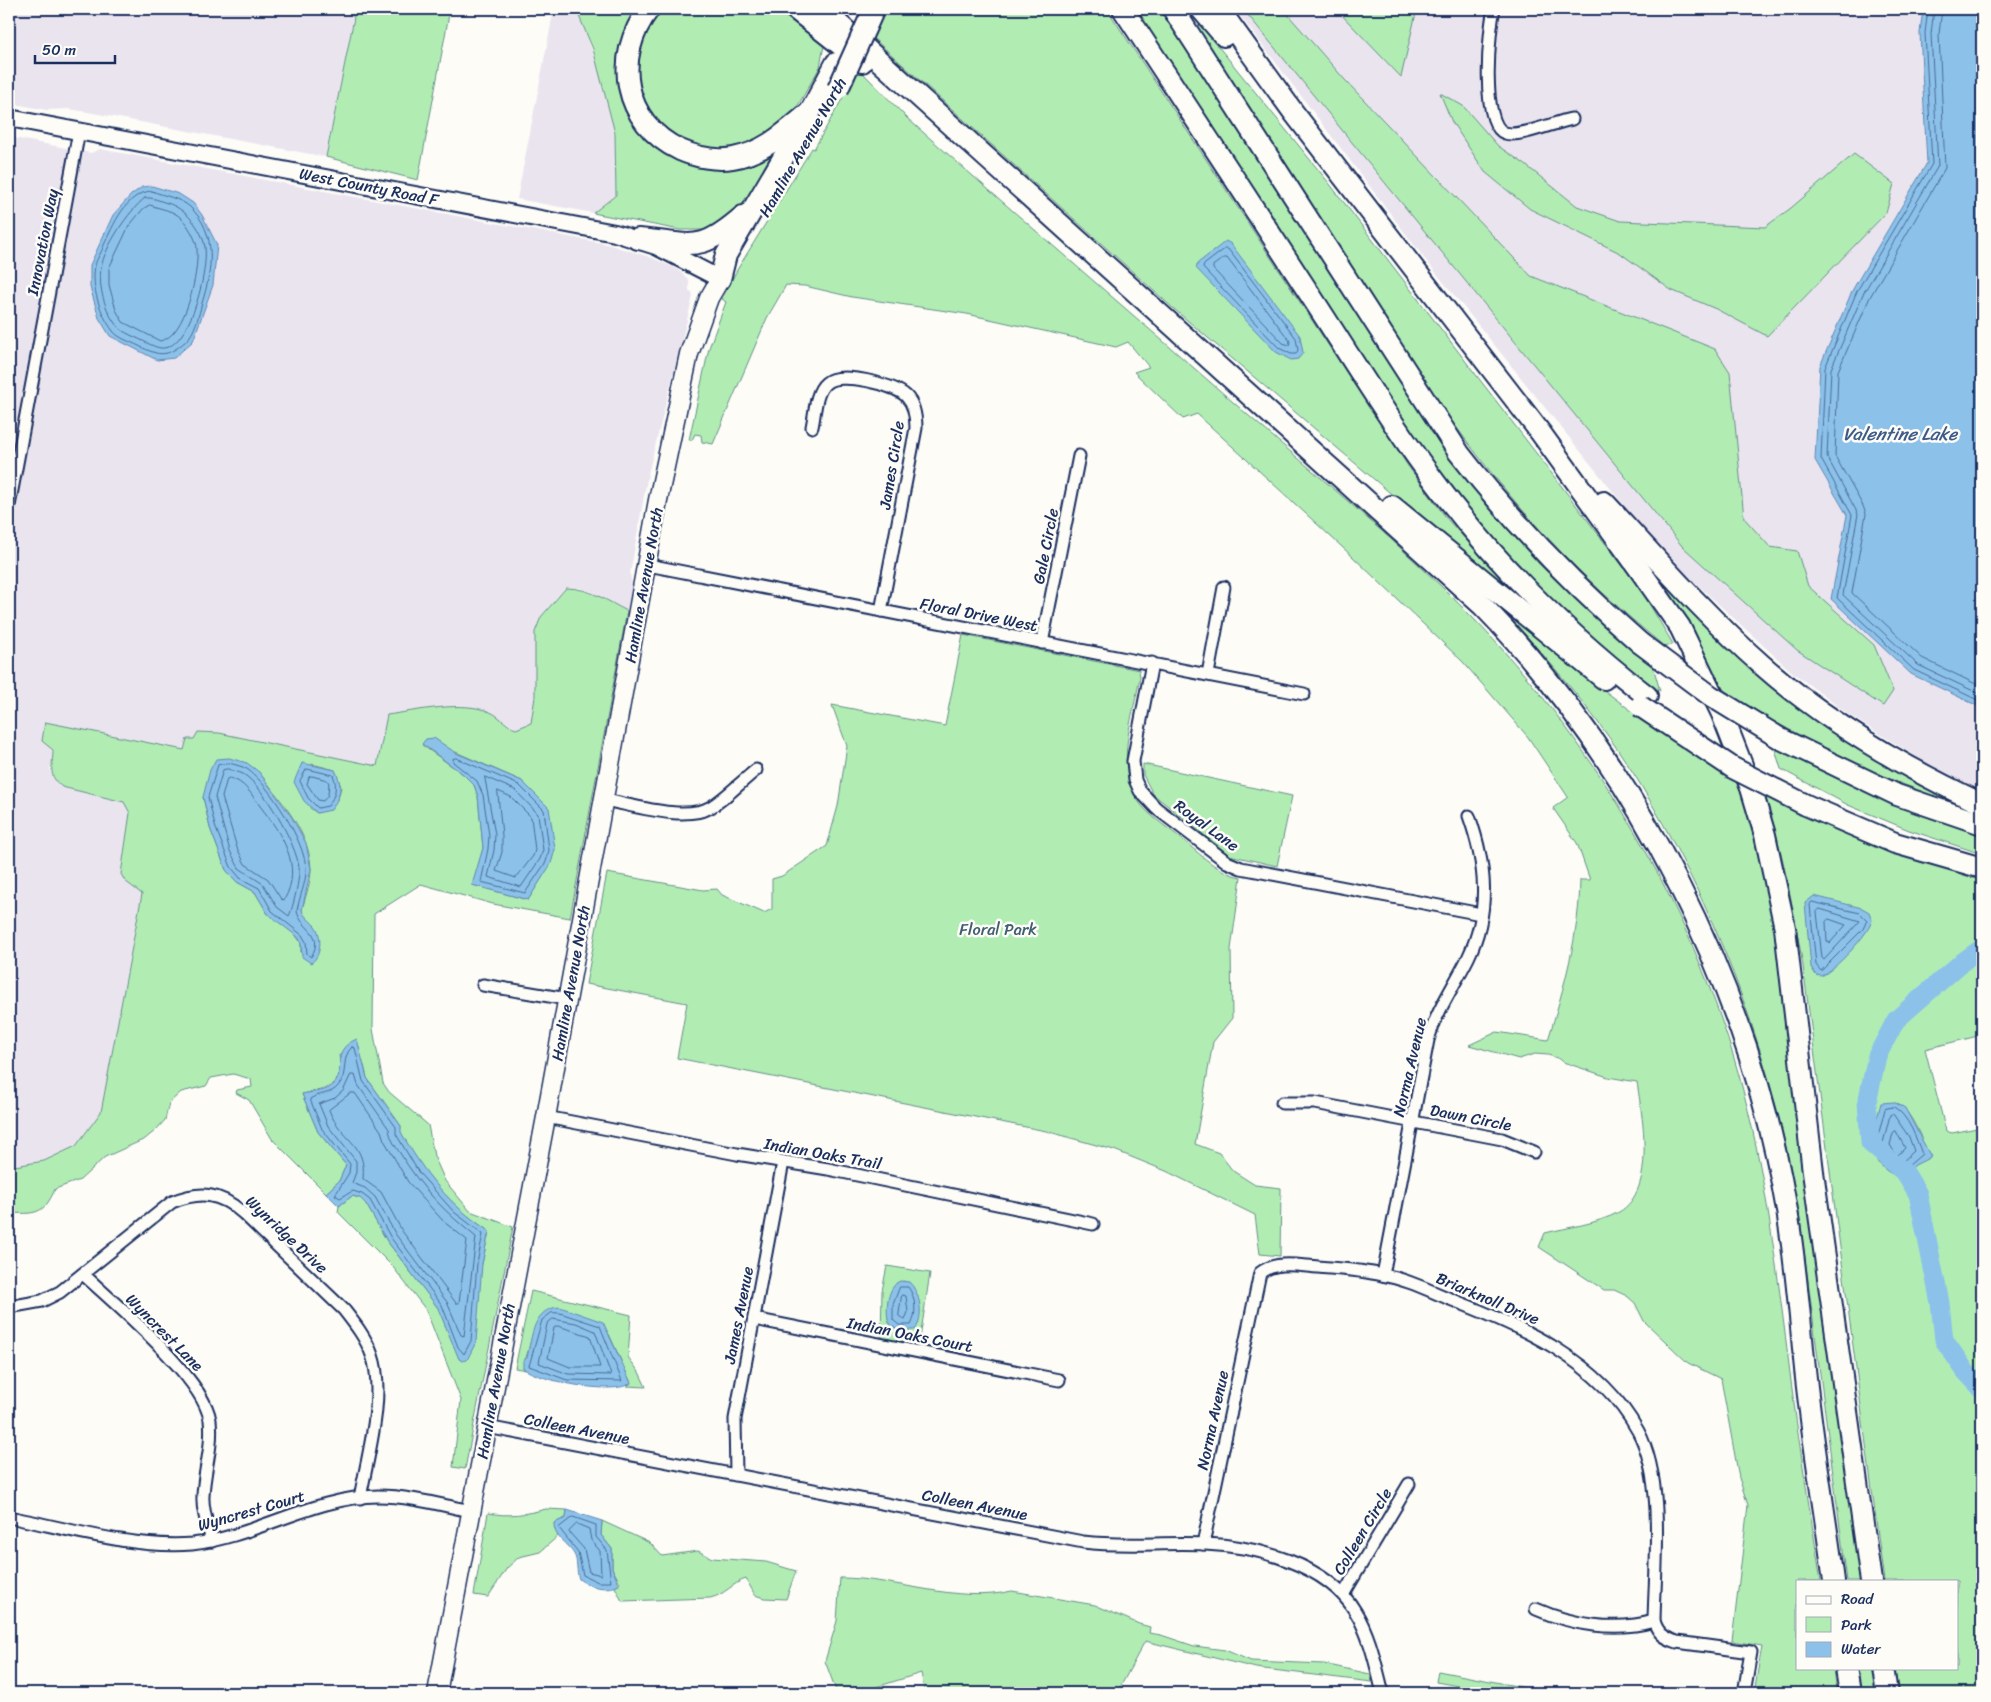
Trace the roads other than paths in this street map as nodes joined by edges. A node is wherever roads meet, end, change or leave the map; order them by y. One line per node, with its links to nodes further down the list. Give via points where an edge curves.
1 (649, 9): 11 (highway, via 630,40 627,81 642,119 671,146 691,155 731,159 765,147)
2 (795, 9): 16 (highway)
3 (822, 9): 16 (highway)
4 (859, 9): 11 (highway, Hamline Avenue North)
5 (874, 9): 19 (highway, Hamline Avenue North, bridge, via 838,89 736,259)
6 (1123, 9): 32 (highway, via 1441,490 1489,548 1553,616)
7 (1173, 9): 38 (highway, bridge, via 1459,453 1497,502 1560,570 1640,643 1711,696 1781,739 1897,795)
8 (1201, 9): 12 (highway)
9 (1219, 9): 12 (highway)
10 (1494, 9): 14 (street, via 1488,56 1494,124 1500,131 1513,135)
11 (810, 112): 17 (highway, Hamline Avenue North)
12 (1294, 114): 22 (highway)
13 (9, 118): 15 (street, West County Road F)
14 (1572, 119)
15 (79, 131): 18 (street, West County Road F); 24 (street, Innovation Way)
16 (1011, 179): 20 (highway)
17 (754, 206): 18 (highway, via 726,232 707,242 689,245); 19 (highway, Hamline Avenue North, via 726,255)
18 (638, 239): 19 (street, West County Road F)
19 (720, 279): 25 (main road, Hamline Avenue North, via 689,354 658,500)
20 (1192, 344): 32 (highway, via 1554,640); 64 (highway, via 1438,563 1516,640 1590,739 1638,812 1675,879 1710,952 1731,1006 1764,1106 1778,1165 1795,1265 1804,1360)
21 (812, 427): 27 (street, James Circle, via 819,393 825,384 836,378 893,387 907,397 914,408 916,428)
22 (1540, 432): 36 (highway, via 1696,604 1774,675 1878,749); 65 (highway, via 1680,627 1722,714 1765,834 1786,938 1813,1172)
23 (1079, 456): 28 (street, Gale Circle)
24 (9, 506)
25 (648, 565): 27 (street, Floral Drive West); 34 (main road, Hamline Avenue North)
26 (1224, 587): 30 (street)
27 (881, 611): 28 (street, Floral Drive West)
28 (1042, 643): 29 (street, Floral Drive West)
29 (1152, 663): 30 (street, Floral Drive West); 41 (street, Royal Lane, via 1133,772 1140,791 1156,808 1226,862 1241,868)
30 (1208, 674): 31 (street, Floral Drive West)
31 (1304, 694)
32 (1643, 701): 35 (highway, bridge, via 1732,768)
33 (756, 770): 34 (street, via 711,807 700,812 676,813)
34 (604, 800): 43 (main road, Hamline Avenue North)
35 (1809, 801): 39 (highway); 40 (highway, via 1895,843)
36 (1982, 804)
37 (1469, 816): 41 (street, Norma Avenue, via 1482,855)
38 (1982, 824)
39 (1982, 864)
40 (1982, 868)
41 (1481, 914): 46 (street, Norma Avenue, via 1468,957 1433,1024)
42 (483, 985): 43 (street)
43 (567, 999): 45 (main road, Hamline Avenue North)
44 (1282, 1103): 46 (street, Dawn Circle, via 1316,1103)
45 (546, 1117): 48 (street, Indian Oaks Trail); 56 (main road, Hamline Avenue North)
46 (1413, 1122): 47 (street, Dawn Circle, via 1502,1139); 52 (street, Norma Avenue)
47 (1534, 1152)
48 (783, 1162): 49 (street, Indian Oaks Trail); 54 (street, James Avenue)
49 (1094, 1224)
50 (1260, 1273): 52 (street, Briarknoll Drive, via 1266,1268 1284,1265); 63 (street, Norma Avenue)
51 (84, 1274): 53 (street, Wynridge Drive, via 42,1301); 59 (street, Wynridge Drive, via 172,1202 201,1194 234,1205 344,1310 372,1356 378,1391); 62 (street, Wyncrest Lane, via 178,1365 198,1389 210,1417 211,1451 203,1495)
52 (1383, 1275): 68 (street, Briarknoll Drive, via 1509,1321 1535,1335 1557,1348 1596,1381 1627,1414 1647,1452 1652,1471 1655,1496)
53 (9, 1307)
54 (754, 1319): 55 (street, Indian Oaks Court); 57 (street, James Avenue, via 735,1419)
55 (1059, 1380)
56 (487, 1427): 57 (street, Colleen Avenue); 60 (main road, Hamline Avenue North)
57 (736, 1475): 63 (street, Colleen Avenue, via 1083,1542 1118,1546)
58 (1409, 1484): 66 (street, Colleen Circle)
59 (360, 1498): 60 (street, Wyncrest Court, via 400,1497); 62 (street, Wyncrest Court, via 333,1503)
60 (471, 1512): 71 (main road, Hamline Avenue North)
61 (9, 1517): 62 (street, Wyncrest Court, via 139,1542 168,1545)
62 (212, 1541)
63 (1203, 1544): 66 (street, Colleen Avenue, via 1238,1548 1298,1564 1328,1580)
64 (1834, 1580)
65 (1871, 1580)
66 (1343, 1595): 72 (street, Colleen Avenue, via 1365,1630)
67 (1536, 1609): 68 (street, via 1559,1619 1626,1628)
68 (1654, 1621): 73 (street, via 1657,1631 1677,1642 1752,1652)
69 (1846, 1670): 74 (highway)
70 (1883, 1670): 75 (highway)
71 (437, 1693)
72 (1384, 1693)
73 (1744, 1693)
74 (1850, 1693)
75 (1886, 1693)

